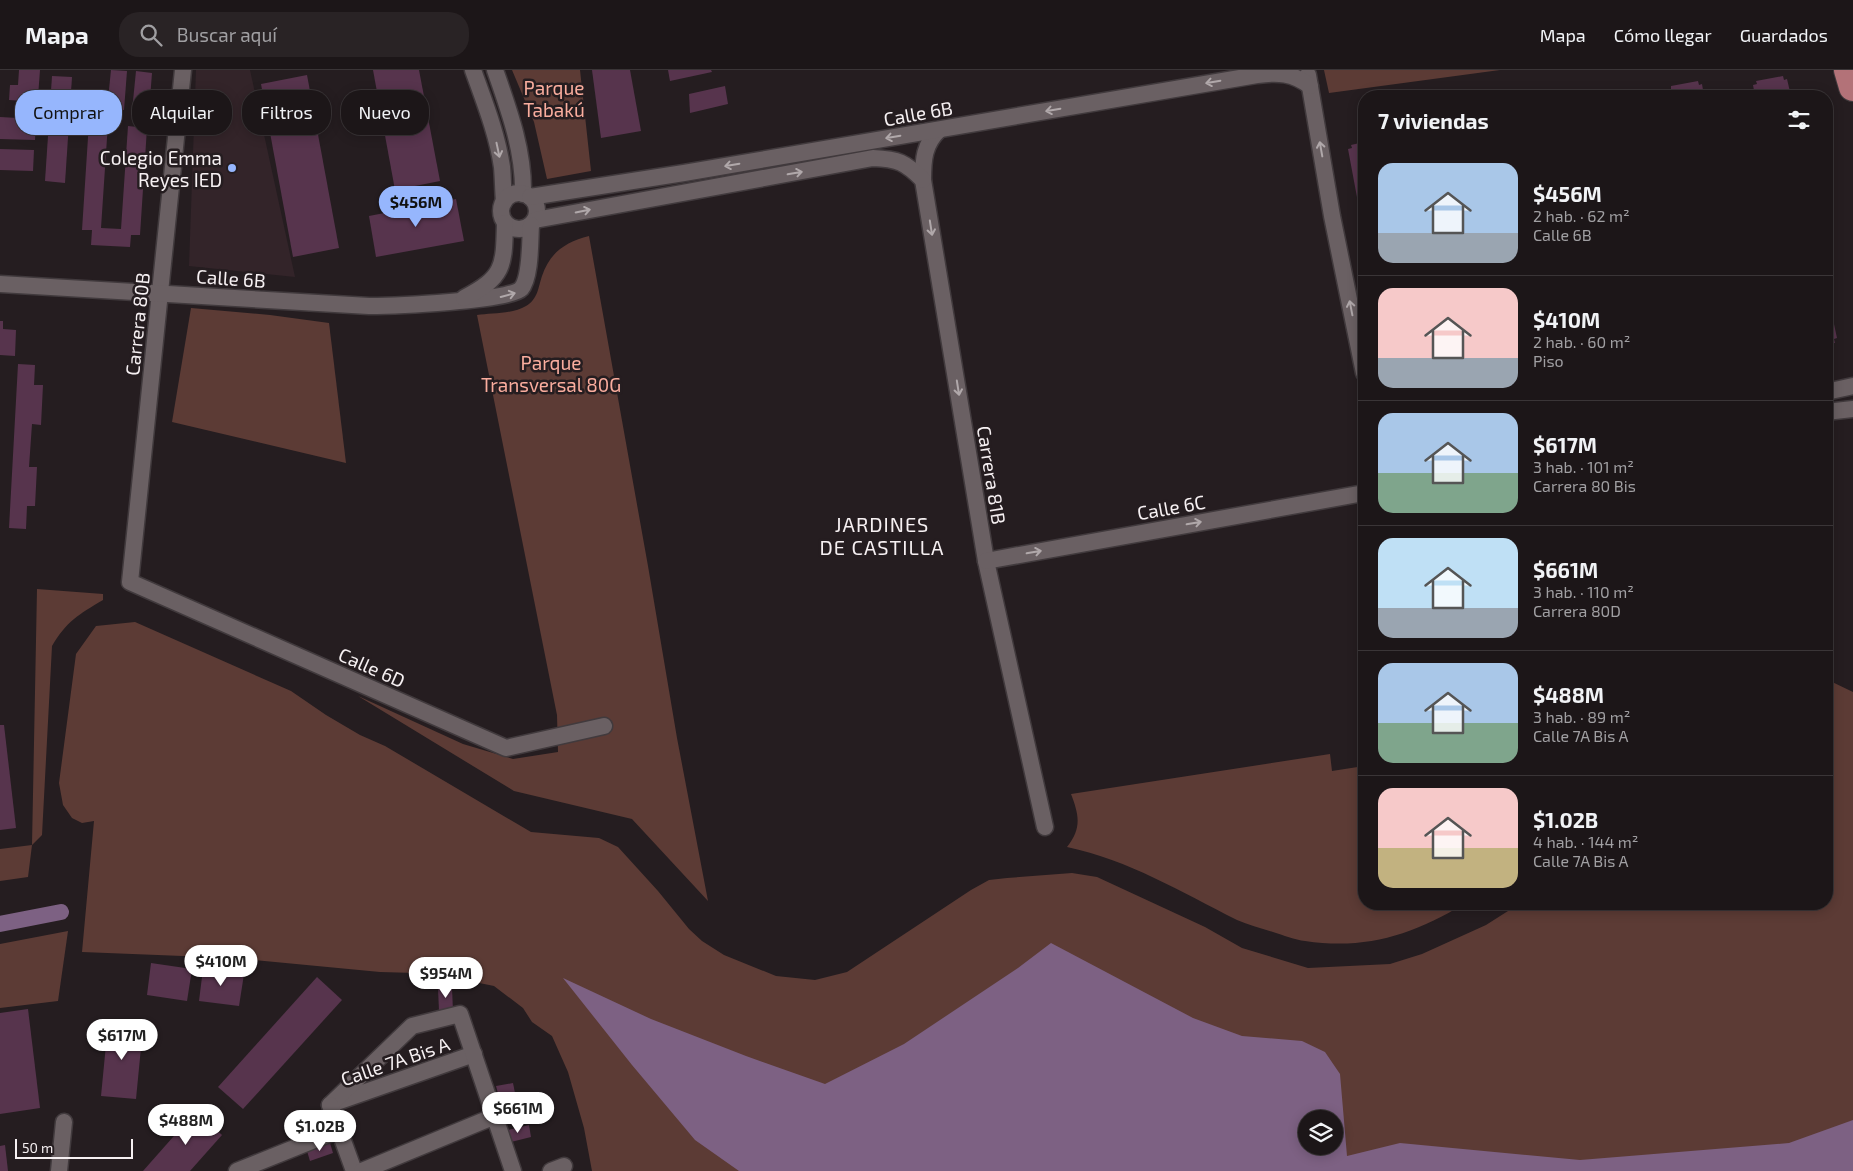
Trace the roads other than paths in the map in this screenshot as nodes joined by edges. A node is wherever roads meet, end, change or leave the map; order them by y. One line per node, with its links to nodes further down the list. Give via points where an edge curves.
1 (183, 70): 15 (street, Carrera 80B)
2 (472, 70): 11 (street, one-way to 11, via 497,144)
3 (495, 70): 10 (street, via 516,134)
4 (1848, 70): 7 (highway)
5 (1259, 72): 6 (street, Calle 6B); 8 (street, Calle 6B, one-way to 8)
6 (1309, 78): 17 (street, one-way to 6)
7 (1853, 87)
8 (938, 130): 9 (street, Carrera 81B, via 931,137 924,155); 10 (street, Calle 6B, one-way to 10, via 684,173)
9 (923, 180): 12 (street, one-way to 9, via 873,158 897,160); 23 (street, Carrera 81B, one-way to 23)
10 (527, 195): 11 (street, via 516,193); 12 (street, via 537,207)
11 (504, 202): 13 (street, via 501,209)
12 (533, 222): 13 (street, via 521,230); 16 (street, Calle 6B, one-way to 12, via 511,295 521,290 526,281)
13 (505, 223): 16 (street, via 504,251 497,276)
14 (0, 284): 15 (street, Calle 6B)
15 (160, 293): 16 (street, Calle 6B, via 369,306); 24 (street, Carrera 80B)
16 (459, 300)
17 (1358, 344)
18 (1853, 386): 19 (street)
19 (1833, 390)
20 (1853, 409): 21 (street)
21 (1833, 411)
22 (1358, 494): 23 (street, Calle 6C, one-way to 22)
23 (986, 561): 26 (street, Carrera 81B)
24 (130, 582): 25 (street, Calle 6D, via 506,748)
25 (604, 726)
26 (1045, 827)
27 (474, 1054): 28 (street, Calle 7A Bis A); 28 (street, via 460,1014 412,1026); 29 (street)
28 (330, 1105): 31 (street)
29 (496, 1116): 35 (street); 36 (street)
30 (64, 1122): 32 (street)
31 (339, 1130): 33 (street); 34 (street)
32 (59, 1171)
33 (237, 1171)
34 (354, 1171)
35 (362, 1171)
36 (514, 1171)

